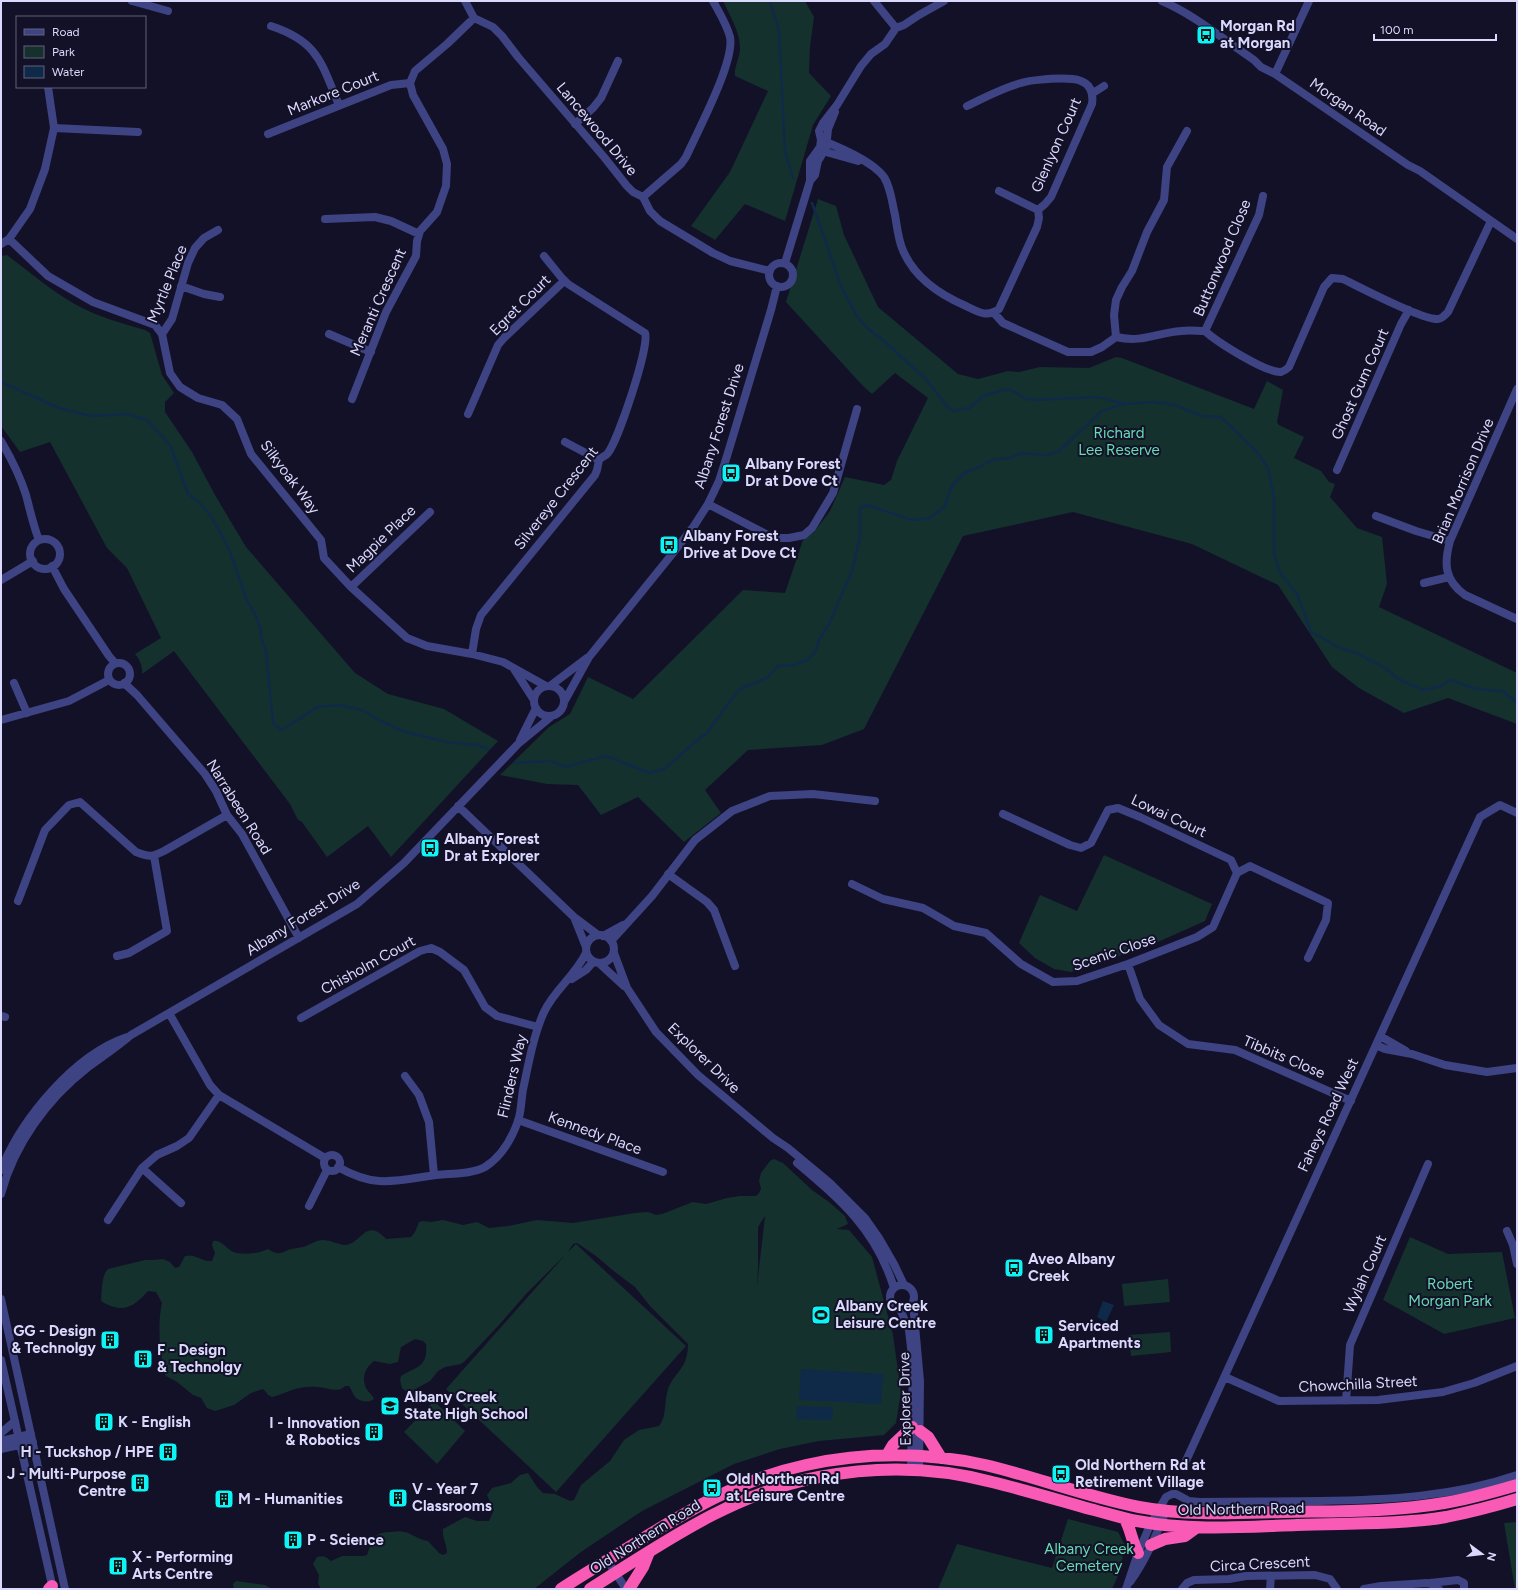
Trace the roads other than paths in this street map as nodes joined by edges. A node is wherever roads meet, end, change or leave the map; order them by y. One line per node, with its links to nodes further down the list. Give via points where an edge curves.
1 (132, 1): 8 (street)
2 (465, 1): 9 (street)
3 (713, 1): 30 (street, via 730,38 725,69 686,157)
4 (874, 1): 11 (street)
5 (944, 1): 11 (street)
6 (1162, 1): 13 (street, Morgan Road, via 1193,17 1261,67)
7 (1309, 1): 13 (street)
8 (168, 11)
9 (474, 18): 14 (street, via 418,68); 20 (street, Lancewood Drive, via 493,27 502,36)
10 (271, 26): 18 (street, via 292,34 313,50)
11 (896, 28): 25 (street, via 885,44 871,54 861,66 821,127 819,131)
12 (618, 61): 20 (street, via 601,98)
13 (1275, 74): 33 (street, Morgan Road)
14 (410, 84): 18 (street, Markore Court, via 391,84); 35 (street, Meranti Crescent, via 412,95 443,148 447,171 445,191 437,212 422,227)
15 (1104, 86): 17 (street, Glenlyon Court)
16 (48, 88): 21 (street)
17 (1093, 93): 19 (street, Glenlyon Court, via 1087,85 1072,78 1032,80 1012,85); 31 (street, Glenlyon Court, via 1092,104 1051,197)
18 (339, 105): 24 (street, Markore Court)
19 (967, 106)
20 (575, 124): 30 (street, Lancewood Drive, via 627,186)
21 (54, 128): 23 (street); 36 (street, via 44,169 30,209)
22 (1186, 130): 51 (street, via 1167,166 1164,200 1116,300)
23 (138, 132)
24 (268, 134)
25 (824, 141): 26 (street); 27 (street, via 842,148)
26 (821, 151): 27 (street); 40 (street)
27 (867, 164): 47 (street, via 879,172 886,182 901,247 919,277 962,305 988,314)
28 (999, 191): 31 (street)
29 (1263, 196): 48 (street, Buttonwood Close, via 1259,215)
30 (643, 197): 41 (street, Lancewood Drive, via 650,211 660,222 713,253 730,261)
31 (1038, 210): 47 (street, Glenlyon Court, via 1038,227 999,309)
32 (325, 219): 35 (street, via 375,217 391,221)
33 (1491, 221): 37 (street, Morgan Road); 46 (street, via 1444,317 1434,319)
34 (218, 230): 43 (street, Myrtle Place, via 204,238 195,248)
35 (419, 234): 52 (street, Meranti Crescent, via 416,256 391,301)
36 (9, 239): 38 (street); 49 (street, via 48,276 93,302 155,325)
37 (1517, 239)
38 (1, 244)
39 (544, 256): 42 (street, Silvereye Crescent)
40 (785, 263): 41 (street, via 776,264); 44 (street, via 792,269 793,279 786,286)
41 (770, 270): 44 (street, via 770,280)
42 (564, 281): 56 (street, Egret Court, via 498,346); 59 (street, Silvereye Crescent, via 646,336 617,436 608,453)
43 (181, 286): 45 (street); 49 (street, Myrtle Place, via 172,319)
44 (777, 286): 61 (street, Albany Forest Drive, via 727,456)
45 (220, 297)
46 (1409, 310): 48 (street, via 1343,279 1332,278 1324,286 1289,367 1281,372 1243,357); 60 (street, Ghost Gum Court)
47 (994, 313): 51 (street, via 1003,323 1068,352 1091,352)
48 (1206, 331): 51 (street, via 1181,331 1129,340)
49 (162, 334): 71 (street, Silkyoak Way, via 170,373 180,387 198,398 222,405 237,419 252,454 321,540 324,558)
50 (329, 334): 52 (street)
51 (1116, 338)
52 (371, 352): 54 (street, Meranti Crescent)
53 (1517, 389): 65 (street, Brian Morrison Drive)
54 (352, 400)
55 (857, 409): 61 (street, via 833,493 812,528 804,535 789,538 768,535)
56 (468, 414)
57 (1, 441): 64 (street, via 21,480)
58 (565, 442): 59 (street)
59 (598, 460): 73 (street, Silvereye Crescent, via 595,475 481,615)
60 (1337, 470)
61 (708, 504): 74 (street, Albany Forest Drive, via 674,553)
62 (430, 512): 71 (street, Magpie Place)
63 (1376, 516): 65 (street)
64 (39, 540): 66 (street, via 32,546); 67 (street, via 49,539 57,544 58,561)
65 (1450, 540): 68 (street, Brian Morrison Drive, via 1446,560)
66 (33, 561): 67 (street, via 39,567); 69 (street)
67 (52, 566): 75 (street, via 64,589)
68 (1449, 577): 70 (street); 72 (street, via 1465,595)
69 (1, 580)
70 (1424, 583)
71 (351, 587): 73 (street, Silkyoak Way, via 402,634 415,642)
72 (1517, 619)
73 (472, 654): 76 (street, Silkyoak Way, via 503,662)
74 (589, 657): 80 (street, Albany Forest Drive); 82 (street, Albany Forest Drive)
75 (115, 663): 77 (street, via 109,669); 79 (street, via 122,663 128,668 130,675)
76 (514, 669): 80 (street, Silkyoak Way); 81 (street)
77 (109, 680): 79 (street, via 118,685); 84 (street, via 69,701)
78 (14, 683): 84 (street)
79 (124, 683): 92 (street, Narrabeen Road, via 206,774)
80 (548, 686): 81 (street, via 537,692); 82 (street, via 560,690)
81 (534, 700): 83 (street)
82 (564, 702): 85 (street, via 561,711)
83 (536, 708): 85 (street, via 542,714); 87 (street, Albany Forest Drive)
84 (27, 713): 86 (street)
85 (552, 716): 87 (street, Albany Forest Drive)
86 (1, 720)
87 (518, 744): 89 (street, Albany Forest Drive)
88 (875, 800): 95 (street, via 813,794 770,796 732,811 695,840)
89 (458, 806): 98 (street); 101 (street, Albany Forest Drive, via 408,859 368,895)
90 (1517, 813): 116 (street, Faheys Road West, via 1500,805 1480,817)
91 (1003, 814): 94 (street, Lowai Court, via 1081,848 1091,843 1108,810 1118,808 1231,860)
92 (227, 815): 93 (street); 101 (street, Narrabeen Road, via 242,834)
93 (154, 856): 97 (street, via 136,852 80,802 69,805 46,830); 105 (street, via 167,931 129,953)
94 (1237, 873): 106 (street, via 1250,866 1328,903 1326,920); 108 (street, Scenic Close, via 1213,926 1197,937)
95 (668, 874): 99 (street, via 652,896); 109 (street, via 714,910)
96 (852, 884): 108 (street, Scenic Close, via 883,899 923,908 954,926 986,933 1021,964 1053,982 1077,981)
97 (18, 901)
98 (574, 917): 100 (street); 103 (street)
99 (627, 922): 100 (street); 102 (street)
100 (600, 936): 102 (street); 103 (street, via 590,939)
101 (299, 938): 112 (street, Albany Forest Drive)
102 (611, 941): 104 (street)
103 (586, 950): 107 (street); 110 (street, Flinders Way, via 581,964)
104 (614, 953): 107 (street, via 609,960); 111 (street, Explorer Drive)
105 (117, 956)
106 (1308, 958)
107 (597, 963): 110 (street, Flinders Way); 111 (street, Explorer Drive)
108 (1128, 964): 122 (street, Tibbits Close, via 1140,999 1159,1025 1188,1044 1235,1050)
109 (735, 966)
110 (566, 983): 114 (street, Flinders Way, via 551,1000)
111 (626, 988): 124 (street, Explorer Drive, via 666,1044)
112 (169, 1013): 115 (street, Albany Forest Drive); 121 (street, via 210,1085)
113 (301, 1018): 114 (street, Chisholm Court, via 431,948 464,970 485,1007 497,1016)
114 (538, 1027): 123 (street, Flinders Way)
115 (131, 1035): 129 (street, Albany Forest Drive, via 111,1042 85,1061 42,1101 15,1141); 133 (street, Albany Forest Drive, via 87,1069 44,1111 16,1155)
116 (1380, 1036): 117 (street, Faheys Road West); 118 (street)
117 (1376, 1045): 118 (street); 122 (street, Faheys Road West)
118 (1412, 1054): 119 (street, via 1445,1065 1487,1072)
119 (1517, 1068)
120 (404, 1076): 132 (street, via 419,1095 429,1122)
121 (219, 1094): 125 (street); 128 (street, via 189,1138 157,1155)
122 (1351, 1101): 146 (street, Faheys Road West)
123 (518, 1120): 131 (street, Kennedy Place); 132 (street, Flinders Way, via 504,1150 485,1167 462,1173)
124 (773, 1138): 139 (street, Explorer Drive, via 830,1183 865,1218 887,1251); 140 (street, Explorer Drive, via 785,1152 827,1188 861,1225 880,1252)
125 (325, 1158): 127 (street, via 335,1155 340,1161); 130 (street, via 324,1165)
126 (1428, 1164): 147 (street, Wylah Court, via 1350,1345)
127 (338, 1167): 130 (street); 132 (street, Flinders Way, via 357,1177 379,1182)
128 (142, 1168): 134 (street); 136 (street)
129 (1, 1170)
130 (327, 1170): 135 (street)
131 (663, 1172)
132 (434, 1175)
133 (1, 1194)
134 (181, 1203)
135 (309, 1206)
136 (108, 1220)
137 (1507, 1231): 138 (street)
138 (1517, 1264)
139 (904, 1285): 140 (street); 142 (street, via 913,1290)
140 (894, 1288): 143 (street, via 890,1298)
141 (1, 1299): 151 (street)
142 (913, 1303): 143 (street, via 907,1308); 149 (street, Explorer Drive, via 919,1365)
143 (900, 1309): 149 (street, Explorer Drive, via 906,1320 911,1344)
144 (1, 1360): 148 (street)
145 (1517, 1366): 147 (street, Chowchilla Street, via 1474,1384 1443,1392 1403,1398)
146 (1225, 1377): 147 (street, Chowchilla Street, via 1279,1401); 158 (street, Faheys Road West)
147 (1346, 1401)
148 (15, 1421): 150 (street); 153 (street)
149 (916, 1429): 155 (highway, via 893,1445); 156 (street, Explorer Drive); 157 (highway, via 928,1437)
150 (1, 1433)
151 (32, 1438): 153 (street); 176 (street)
152 (1, 1441): 153 (street)
153 (20, 1441): 154 (street); 175 (street)
154 (1, 1449)
155 (887, 1456): 156 (highway, Old Northern Road); 170 (highway, Old Northern Road, via 806,1465 750,1481 714,1496)
156 (916, 1456): 157 (highway, Old Northern Road); 159 (street, Explorer Drive)
157 (940, 1458): 163 (highway, Old Northern Road, via 984,1465 1122,1503)
158 (1184, 1463)
159 (915, 1470): 164 (highway, Old Northern Road, via 991,1481); 168 (highway, Old Northern Road, via 845,1473 778,1488 744,1499 710,1515)
160 (1517, 1475): 163 (street, Old Northern Road, via 1461,1490 1412,1497 1200,1502 1189,1501 1172,1494 1166,1497)
161 (1517, 1485): 163 (highway, Old Northern Road, via 1444,1504 1405,1508 1232,1514)
162 (1517, 1499): 166 (highway, Old Northern Road, via 1445,1517 1407,1521)
163 (1162, 1511): 165 (street)
164 (1125, 1519): 165 (highway, Old Northern Road); 169 (highway)
165 (1156, 1524): 166 (highway, Old Northern Road); 167 (street); 169 (street)
166 (1196, 1528): 167 (highway, via 1185,1536 1165,1539)
167 (1151, 1545): 174 (street)
168 (649, 1552): 171 (highway, Old Northern Road); 180 (highway)
169 (1138, 1553): 174 (street)
170 (607, 1560): 171 (street); 177 (highway, Old Northern Road)
171 (616, 1573): 178 (highway, Old Northern Road); 179 (street)
172 (1271, 1576): 181 (street, Circa Crescent, via 1192,1581); 182 (street); 183 (street, Circa Crescent, via 1319,1575 1330,1580)
173 (1427, 1583): 184 (street); 185 (street); 186 (street, via 1459,1580 1464,1583)
174 (1127, 1587)
175 (51, 1588)
176 (65, 1589)
177 (561, 1589)
178 (590, 1589)
179 (626, 1589)
180 (630, 1589)
181 (1182, 1589)
182 (1270, 1589)
183 (1337, 1589)
184 (1364, 1589)
185 (1439, 1589)
186 (1464, 1589)

